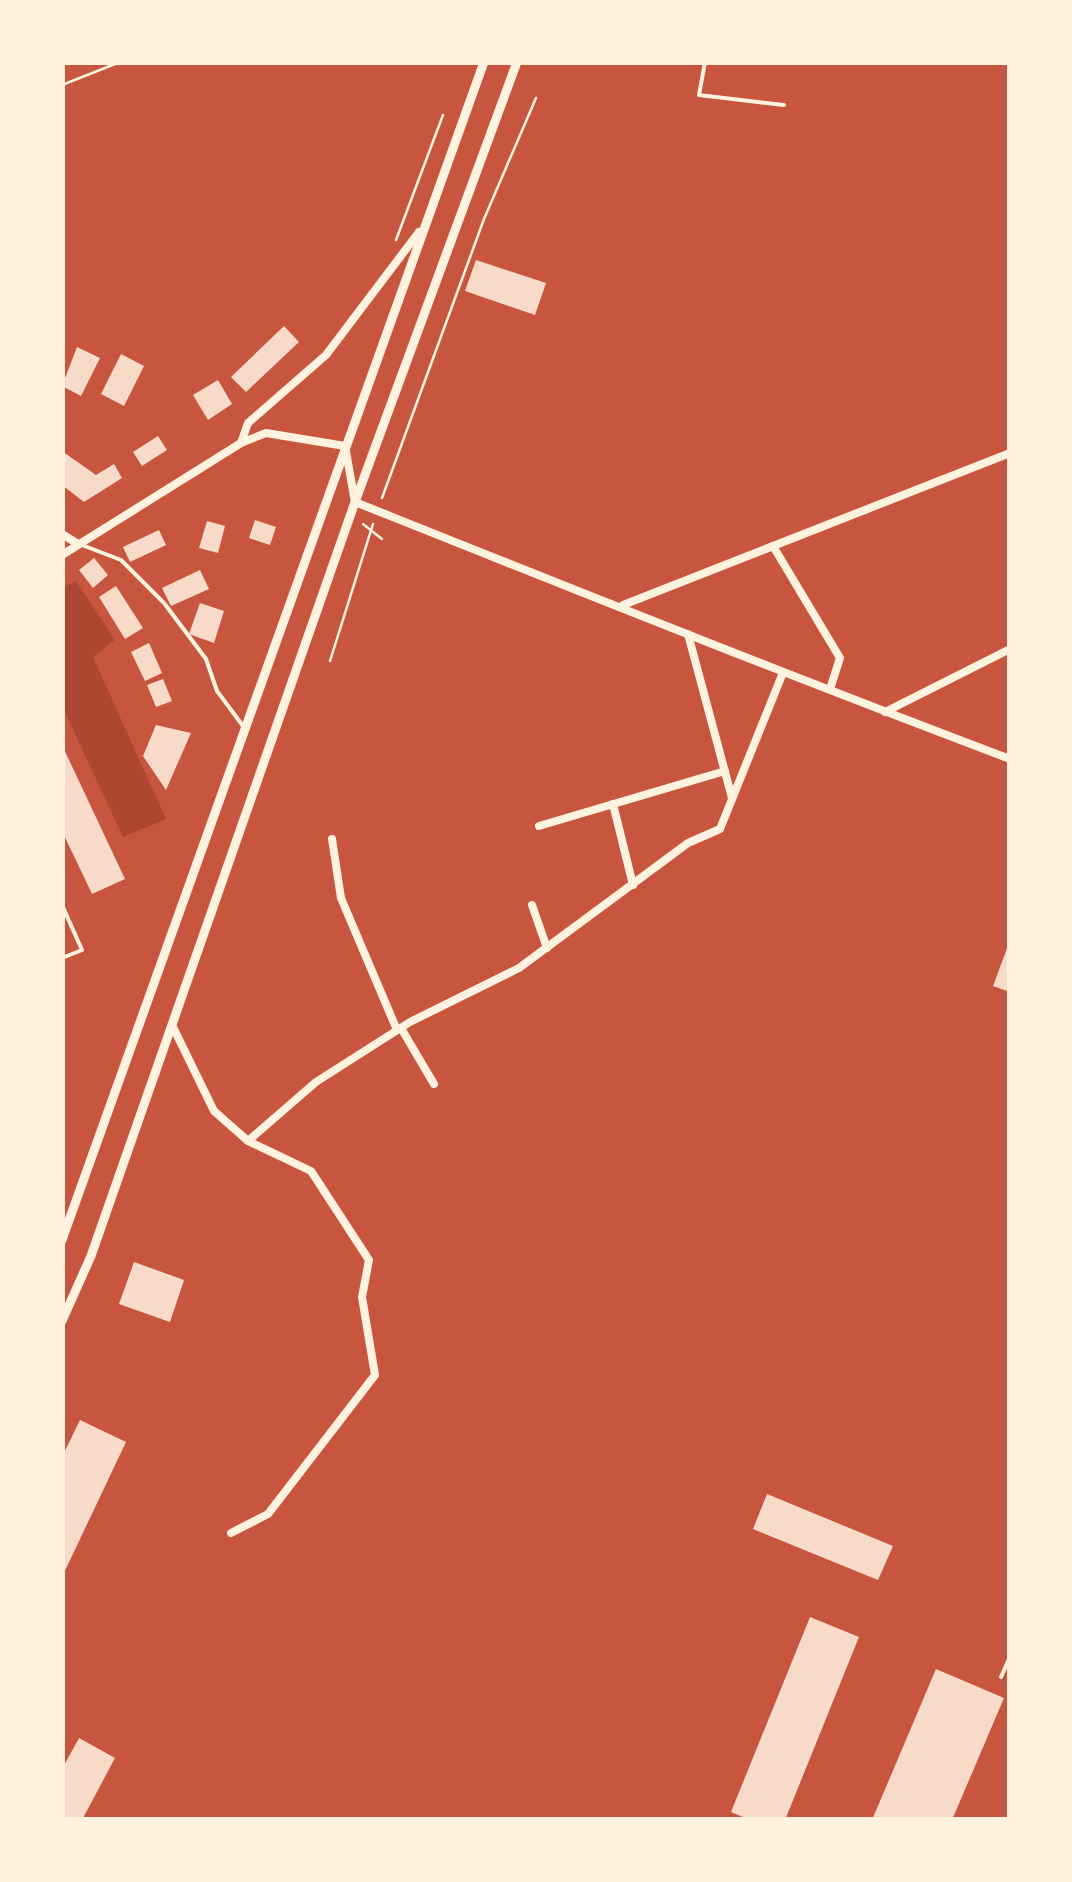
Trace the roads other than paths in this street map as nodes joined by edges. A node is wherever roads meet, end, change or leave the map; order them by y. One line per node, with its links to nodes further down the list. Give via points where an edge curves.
1 (484, 62): 5 (street)
2 (518, 62): 9 (street)
3 (705, 62): 4 (lane, via 700,95)
4 (784, 105)
5 (420, 232): 6 (street, via 326,354 248,423); 7 (street)
6 (241, 443): 7 (street, via 266,433); 11 (street)
7 (345, 446): 9 (street); 20 (street)
8 (1010, 453): 12 (street)
9 (355, 502): 14 (street); 32 (street)
10 (62, 534): 11 (street)
11 (78, 544): 13 (street); 20 (lane, via 121,560 164,603 206,659 217,692)
12 (773, 546): 14 (street); 18 (street, via 840,658)
13 (62, 554)
14 (623, 605): 15 (street)
15 (688, 634): 17 (street); 22 (street)
16 (1010, 649): 19 (street)
17 (782, 675): 18 (street); 23 (street)
18 (830, 689): 19 (street)
19 (885, 712): 21 (street)
20 (243, 726): 36 (street)
21 (1010, 759)
22 (725, 772): 23 (street); 24 (street)
23 (732, 798): 27 (street, via 720,829 688,843)
24 (612, 804): 25 (street); 27 (street)
25 (540, 826)
26 (332, 839): 33 (street, via 342,898)
27 (633, 885): 30 (street)
28 (62, 905): 31 (lane, via 82,950)
29 (532, 905): 30 (street)
30 (546, 948): 33 (street)
31 (62, 958)
32 (173, 1027): 35 (street, via 214,1111); 37 (street)
33 (399, 1029): 34 (street); 35 (street, via 316,1082)
34 (434, 1084)
35 (248, 1141): 38 (street, via 311,1171 369,1260 362,1298 376,1358 375,1375 268,1514)
36 (62, 1240)
37 (62, 1321)
38 (232, 1532)
39 (1010, 1657): 40 (lane)
40 (1001, 1677)

